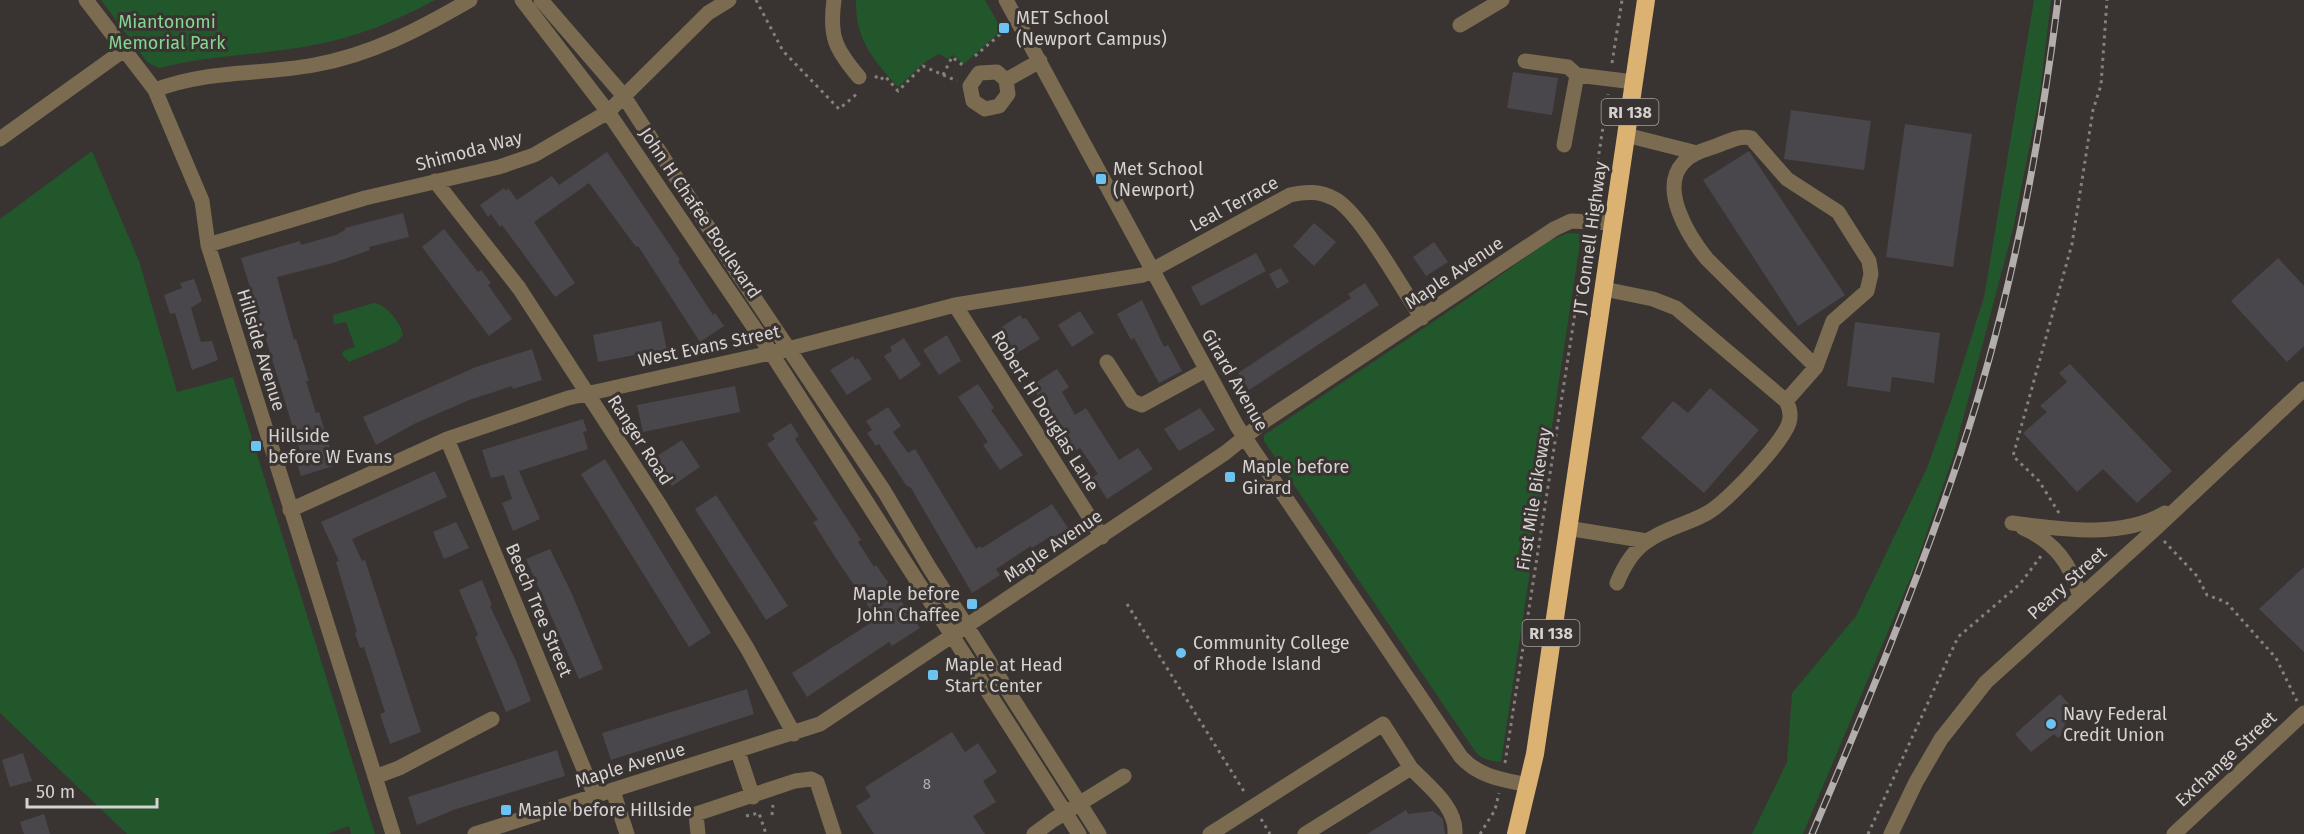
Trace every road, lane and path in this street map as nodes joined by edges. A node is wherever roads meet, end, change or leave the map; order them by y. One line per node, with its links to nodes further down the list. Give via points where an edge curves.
1 (86, 0): 15 (street, Hillside Avenue)
2 (470, 0): 25 (street, via 386,45 354,55 315,65 226,73 175,82)
3 (522, 0): 27 (street, John H Chafee Boulevard)
4 (541, 0): 26 (street, John H Chafee Boulevard)
5 (729, 0): 26 (street, Shimoda Way, via 708,13)
6 (756, 0): 20 (path, via 783,51 839,110 867,86)
7 (834, 0): 20 (street, via 832,37 844,60)
8 (1006, 0): 13 (street, Girard Avenue)
9 (1502, 0): 14 (street)
10 (1622, 0): 21 (path)
11 (1646, 0): 23 (highway, JT Connell Highway / RI 138)
12 (2107, 0): 54 (path, via 2101,85 2093,110 2072,244 2013,456 2039,481 2061,516)
13 (1019, 24): 17 (street, Girard Avenue); 18 (path, via 1001,33 964,66 952,57)
14 (1460, 25)
15 (124, 50): 25 (street, Hillside Avenue); 29 (street)
16 (1525, 61): 19 (street, via 1568,67)
17 (1040, 62): 22 (street); 37 (street, Girard Avenue)
18 (943, 75): 20 (path, via 923,66 898,91 885,76 880,80 873,73); 24 (path)
19 (1577, 75): 21 (street); 30 (street)
20 (861, 79)
21 (1610, 79): 23 (street); 33 (path)
22 (1006, 80): 24 (street, via 997,72 985,71 974,76); 24 (street, via 1008,94 992,109 978,106)
23 (1634, 82): 28 (highway, JT Connell Highway / RI 138)
24 (970, 86)
25 (155, 90): 35 (street, Hillside Avenue, via 202,201)
26 (623, 95): 27 (street, Shimoda Way); 41 (street, John H Chafee Boulevard)
27 (608, 112): 32 (street, Shimoda Way, via 534,155); 42 (street, John H Chafee Boulevard)
28 (1626, 135): 31 (street); 34 (highway, JT Connell Highway / RI 138)
29 (0, 139)
30 (1564, 145)
31 (1696, 153): 44 (street, via 1683,162 1675,184 1687,230 1707,259); 44 (street, via 1740,137 1751,138 1787,179 1838,212 1869,261 1867,291 1833,321)
32 (435, 181): 35 (street, Shimoda Way); 47 (street, Ranger Road, via 519,288)
33 (1592, 204)
34 (1613, 223): 38 (highway, JT Connell Highway / RI 138); 40 (street, Maple Avenue, via 1576,221 1558,226)
35 (208, 245): 52 (street, Hillside Avenue)
36 (1585, 245): 68 (path, First Mile Bikeway)
37 (1151, 272): 39 (street, West Evans Street); 40 (street, Leal Terrace, via 1290,195 1319,192 1337,200 1355,218); 45 (street, Girard Avenue)
38 (1604, 289): 48 (street, via 1676,308); 53 (highway, JT Connell Highway / RI 138)
39 (956, 305): 41 (street, West Evans Street); 56 (street, Robert H Douglas Lane)
40 (1422, 318): 49 (street, Maple Avenue)
41 (788, 349): 42 (street, West Evans Street); 62 (street, John H Chafee Boulevard, via 885,491)
42 (770, 351): 47 (street, West Evans Street); 63 (street, John H Chafee Boulevard)
43 (1107, 362): 45 (street, via 1132,401 1142,405)
44 (1816, 367): 48 (street)
45 (1206, 370): 49 (street, Girard Avenue)
46 (2304, 388): 51 (street, Peary Street)
47 (586, 394): 50 (street, West Evans Street); 66 (street, Ranger Road, via 659,504)
48 (1786, 401): 57 (street, via 1790,414 1785,431 1730,496 1705,514)
49 (1244, 437): 56 (street, Maple Avenue); 72 (street, Girard Avenue, via 1461,757 1488,776)
50 (447, 438): 52 (street, West Evans Street); 74 (street, Beech Tree Street)
51 (2179, 505): 54 (street, via 2130,526); 55 (street, Peary Street)
52 (290, 510): 71 (street, Hillside Avenue)
53 (1567, 528): 57 (street); 72 (highway, RI 138)
54 (2055, 528): 58 (street, via 2012,523)
55 (2153, 531): 60 (street, Peary Street); 64 (path, via 2197,576 2207,595 2226,602 2276,658)
56 (1102, 537): 62 (street, Maple Avenue)
57 (1647, 541): 59 (street, via 1632,556)
58 (2048, 542): 60 (street, via 2070,568); 96 (path, via 2020,584 1958,637)
59 (1617, 583)
60 (2080, 597): 97 (street, Peary Street, via 1986,682 1955,718 1928,759)
61 (1127, 604): 78 (path)
62 (969, 626): 63 (street, Maple Avenue); 76 (street, John H Chafee Boulevard)
63 (954, 636): 66 (street, Maple Avenue, via 843,710); 79 (street, John H Chafee Boulevard)
64 (2302, 708): 98 (street, Exchange Street)
65 (492, 719): 71 (street)
66 (794, 734): 67 (street, Maple Avenue)
67 (738, 752): 73 (street, Maple Avenue); 75 (street)
68 (1507, 757)
69 (1411, 768): 78 (street, via 1383,724); 92 (street); 93 (street, via 1449,810)
70 (1124, 776): 76 (street)
71 (375, 777): 81 (street, Hillside Avenue)
72 (1529, 785): 95 (highway, RI 138)
73 (613, 791): 74 (street, Maple Avenue); 83 (street)
74 (595, 796): 82 (street, Maple Avenue)
75 (753, 797): 84 (street, via 696,814); 86 (street, via 811,779 817,783)
76 (1080, 803): 79 (street); 89 (street, John H Chafee Boulevard)
77 (1497, 805): 94 (path)
78 (1253, 807): 90 (street); 91 (path)
79 (1065, 812): 87 (street); 88 (street, John H Chafee Boulevard)
80 (741, 815): 85 (path, via 759,813)
81 (393, 834)
82 (475, 834)
83 (627, 834)
84 (698, 834)
85 (766, 834)
86 (834, 834)
87 (1034, 834)
88 (1078, 834)
89 (1099, 834)
90 (1210, 834)
91 (1270, 834)
92 (1305, 834)
93 (1455, 834)
94 (1480, 834)
95 (1516, 834)
96 (1868, 834)
97 (1890, 834)
98 (2174, 834)

